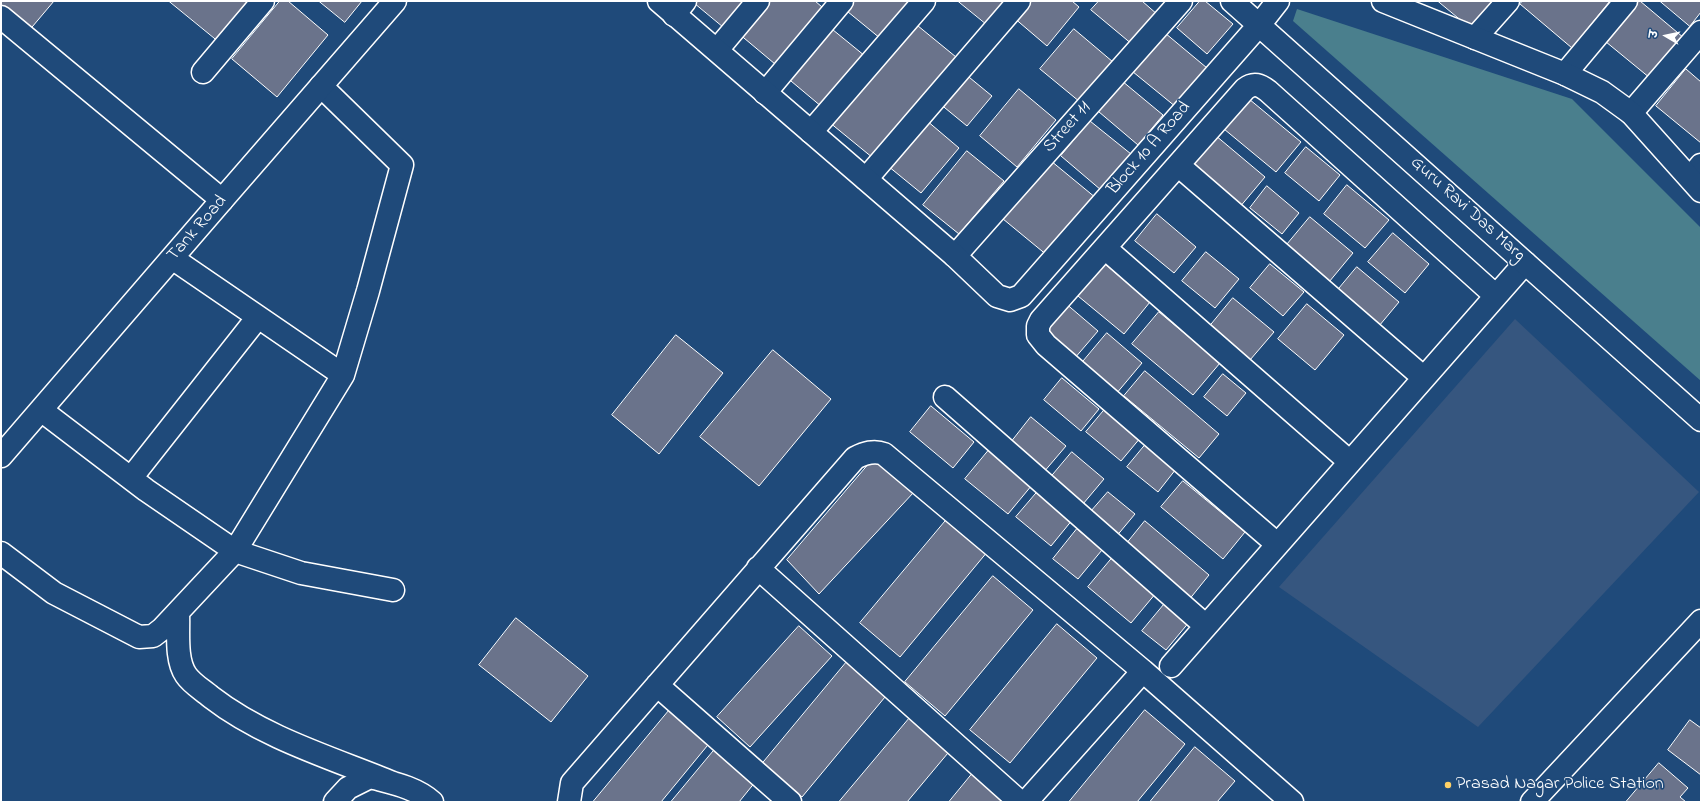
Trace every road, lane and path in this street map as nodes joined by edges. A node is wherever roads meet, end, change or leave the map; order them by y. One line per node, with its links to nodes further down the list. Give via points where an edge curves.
1 (263, 1): 20 (street)
2 (395, 1): 22 (street, Tank Road)
3 (758, 1): 19 (street)
4 (842, 1): 23 (street)
5 (924, 1): 25 (street)
6 (1019, 1): 27 (street)
7 (1181, 1): 31 (street, Street 11)
8 (1232, 1): 16 (street, Guru Ravi Das Marg)
9 (1278, 1): 16 (street, Block 10 A Road)
10 (1383, 1): 14 (street)
11 (1508, 1): 18 (street)
12 (1626, 1): 21 (street)
13 (673, 6): 19 (street)
14 (1407, 6): 18 (street)
15 (1, 17): 29 (street)
16 (1260, 24): 31 (street, Block 10 A Road, via 1021,296 1010,300 997,296); 33 (street, Guru Ravi Das Marg)
17 (1701, 32): 24 (street)
18 (1475, 38): 21 (street)
19 (717, 50): 23 (street)
20 (204, 72)
21 (1564, 74): 24 (street, via 1602,92)
22 (321, 86): 29 (street, Tank Road); 36 (street, via 402,165)
23 (765, 93): 25 (street)
24 (1632, 113): 28 (street)
25 (811, 132): 27 (street)
26 (1178, 165): 30 (street); 34 (street, via 1245,89 1250,85 1262,86); 37 (street)
27 (866, 178): 31 (street)
28 (1698, 178)
29 (222, 200): 32 (street, Tank Road)
30 (1105, 248): 42 (street); 44 (street, via 1041,320 1038,335 1046,345)
31 (955, 256)
32 (172, 258): 35 (street); 39 (street, Tank Road)
33 (1525, 263): 34 (street); 40 (street, Guru Ravi Das Marg)
34 (1496, 296): 37 (street)
35 (258, 318): 36 (street); 43 (street)
36 (343, 375): 45 (street)
37 (1424, 378): 42 (street)
38 (945, 397): 51 (street)
39 (41, 410): 41 (street, Tank Road); 43 (street)
40 (1701, 420)
41 (1, 456)
42 (1350, 462): 44 (street)
43 (131, 478): 45 (street)
44 (1278, 544): 51 (street)
45 (235, 551): 48 (street, via 301,573); 49 (street)
46 (1, 553): 49 (street, via 54,593 139,637 153,636)
47 (758, 568): 53 (street, via 855,458 865,453 877,452 884,454); 54 (street); 61 (street)
48 (393, 590)
49 (178, 612): 55 (street, via 180,656 185,674 195,685 234,714 265,730)
50 (1701, 621): 63 (street)
51 (1206, 626): 52 (street)
52 (1171, 666)
53 (1143, 671): 56 (street); 62 (street)
54 (658, 685): 59 (street, via 572,783); 60 (street)
55 (393, 783): 57 (street, via 370,777 348,788); 58 (street)
56 (1281, 799)
57 (335, 802)
58 (432, 802)
59 (569, 802)
60 (790, 802)
61 (1020, 802)
62 (1026, 802)
63 (1532, 802)

